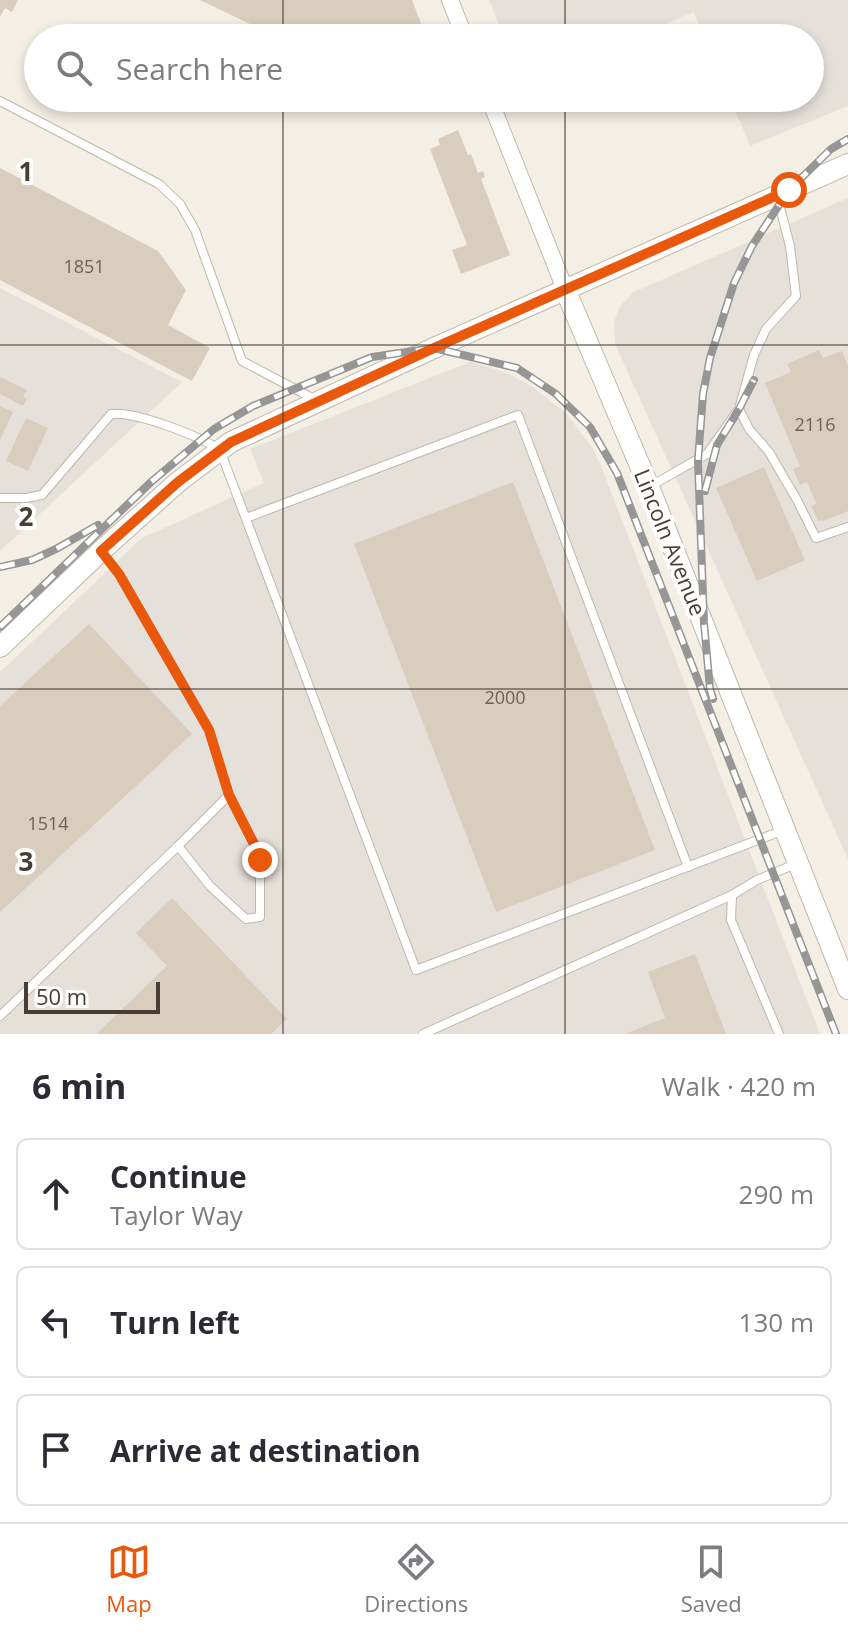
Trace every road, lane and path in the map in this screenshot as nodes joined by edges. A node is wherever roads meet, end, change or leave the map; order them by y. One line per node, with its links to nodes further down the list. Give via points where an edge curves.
1 (450, 0): 2 (street)
2 (459, 24)
3 (0, 101): 8 (lane, via 159,184 180,204 195,230 242,361)
4 (495, 112): 7 (street, Lincoln Avenue)
5 (848, 164): 6 (street)
6 (777, 195): 7 (street); 9 (lane, via 796,296 766,329)
7 (565, 289): 8 (street); 11 (street, Lincoln Avenue)
8 (319, 401): 10 (street)
9 (739, 409): 11 (lane, via 707,454); 14 (lane, via 816,538)
10 (220, 450): 12 (lane, via 202,438 111,414 42,495); 13 (lane); 15 (street)
11 (649, 487): 18 (street, Lincoln Avenue)
12 (0, 498)
13 (246, 518): 21 (lane, via 518,415); 21 (lane, via 416,970)
14 (848, 527)
15 (101, 551): 16 (street); 17 (lane, via 209,730)
16 (0, 647)
17 (229, 795): 19 (lane); 19 (lane, via 260,860 260,917 246,919)
18 (785, 829): 20 (street, Lincoln Avenue); 21 (lane)
19 (178, 846): 24 (lane)
20 (798, 863): 22 (lane); 23 (street, Lincoln Avenue)
21 (688, 867)
22 (732, 895): 25 (lane); 26 (lane, via 731,920)
23 (848, 989)
24 (0, 1016)
25 (423, 1034)
26 (779, 1034)

